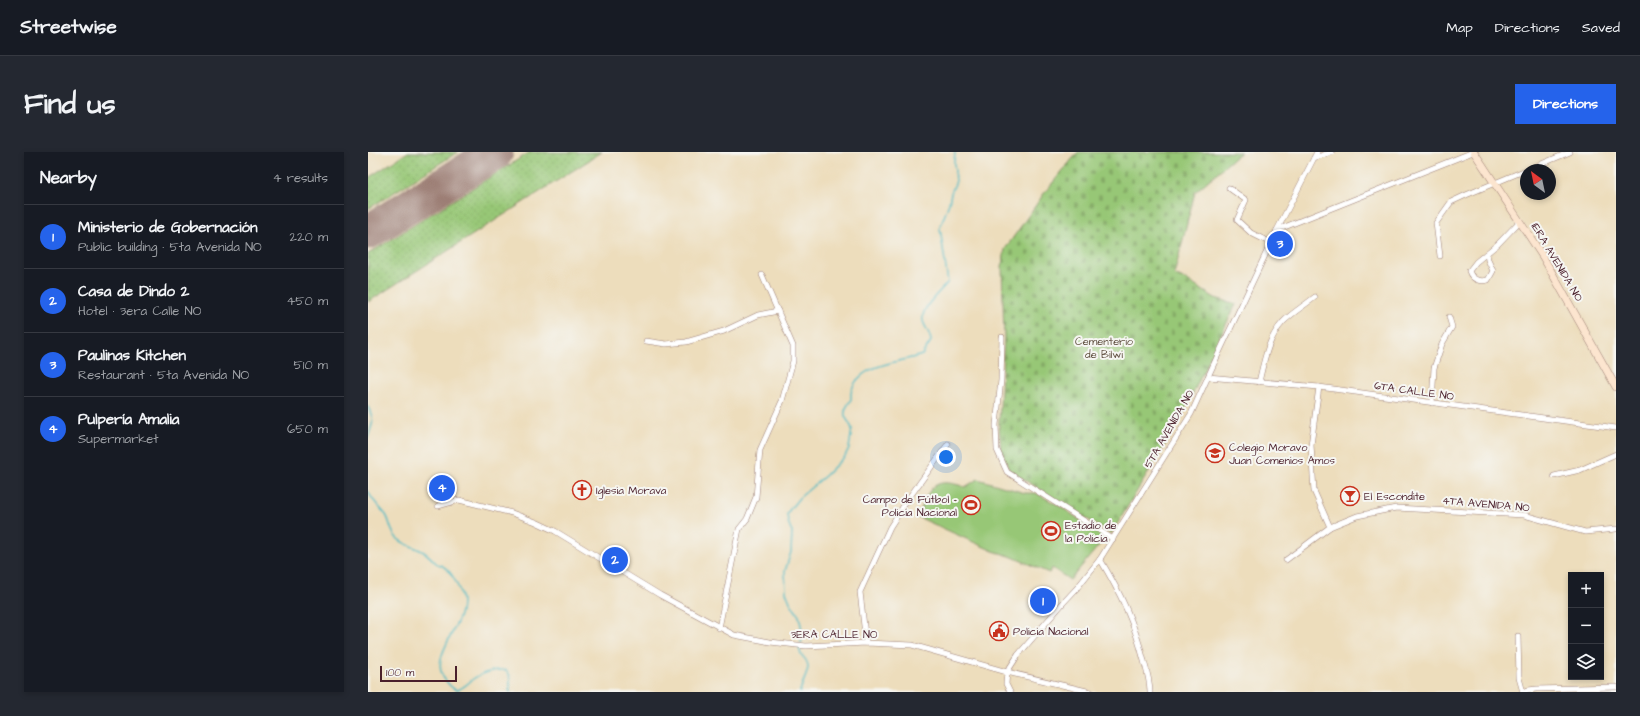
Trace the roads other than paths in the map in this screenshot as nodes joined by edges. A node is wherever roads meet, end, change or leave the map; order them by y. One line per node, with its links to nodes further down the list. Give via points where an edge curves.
1 (1317, 152): 5 (street, 5TA AVENIDA NO)
2 (1332, 152): 5 (street)
3 (1473, 152): 8 (street, 1ERA AVENIDA NO); 11 (street)
4 (1570, 152): 6 (street)
5 (1314, 158): 11 (street, 5TA AVENIDA NO)
6 (1541, 164)
7 (1520, 173): 8 (street)
8 (1495, 183): 10 (street, 1ERA AVENIDA NO); 14 (street, via 1451,202 1436,223)
9 (1229, 188): 12 (street, via 1246,200 1237,220 1251,233)
10 (1520, 221): 13 (street); 23 (street, 1ERA AVENIDA NO)
11 (1277, 230): 12 (street, 5TA AVENIDA NO)
12 (1271, 243): 21 (street, 5TA AVENIDA NO)
13 (1487, 254): 13 (street, via 1469,271 1472,277 1482,282 1488,280 1493,271)
14 (1440, 256)
15 (762, 275): 17 (street)
16 (1315, 297): 22 (street, via 1279,327 1268,346)
17 (778, 311): 20 (street, via 758,315 724,331 686,342 666,344); 36 (street, via 793,346 793,361 782,401 760,450 756,497 747,519 738,529)
18 (1449, 317): 25 (street, via 1452,327 1442,344 1434,368)
19 (1002, 337): 33 (street, via 996,425 997,450 1007,472)
20 (646, 341)
21 (1208, 378): 22 (street, 6TA CALLE NO); 33 (street, 5TA AVENIDA NO, via 1191,414)
22 (1259, 382): 24 (street, 6TA CALLE NO)
23 (1616, 387)
24 (1319, 388): 25 (street, 6TA CALLE NO); 31 (street, via 1311,445 1314,491)
25 (1432, 403): 26 (street, 6TA CALLE NO)
26 (1616, 428)
27 (948, 444): 38 (street, via 890,528 860,592)
28 (1616, 454): 29 (street, via 1580,470)
29 (1554, 476)
30 (438, 506): 36 (street, 3ERA CALLE NO, via 459,500 512,513 553,530)
31 (1330, 527): 32 (street, 4TA AVENIDA NO, via 1357,516 1396,508 1524,515 1586,532); 35 (street, 4TA AVENIDA NO)
32 (1616, 529)
33 (1113, 539): 34 (street, 5TA AVENIDA NO)
34 (1100, 559): 39 (street, 5TA AVENIDA NO, via 1078,588 1018,655); 43 (street, via 1126,606 1142,651)
35 (1286, 560)
36 (719, 628): 38 (street, 3ERA CALLE NO, via 734,635 806,646)
37 (1518, 636): 44 (street, via 1519,678)
38 (866, 643): 39 (street, 3ERA CALLE NO, via 912,645)
39 (1007, 672): 41 (street, via 1006,684); 42 (street, 3ERA CALLE NO)
40 (1616, 687): 44 (street, via 1537,689)
41 (1010, 692)
42 (1091, 692)
43 (1150, 692)
44 (1523, 692)

